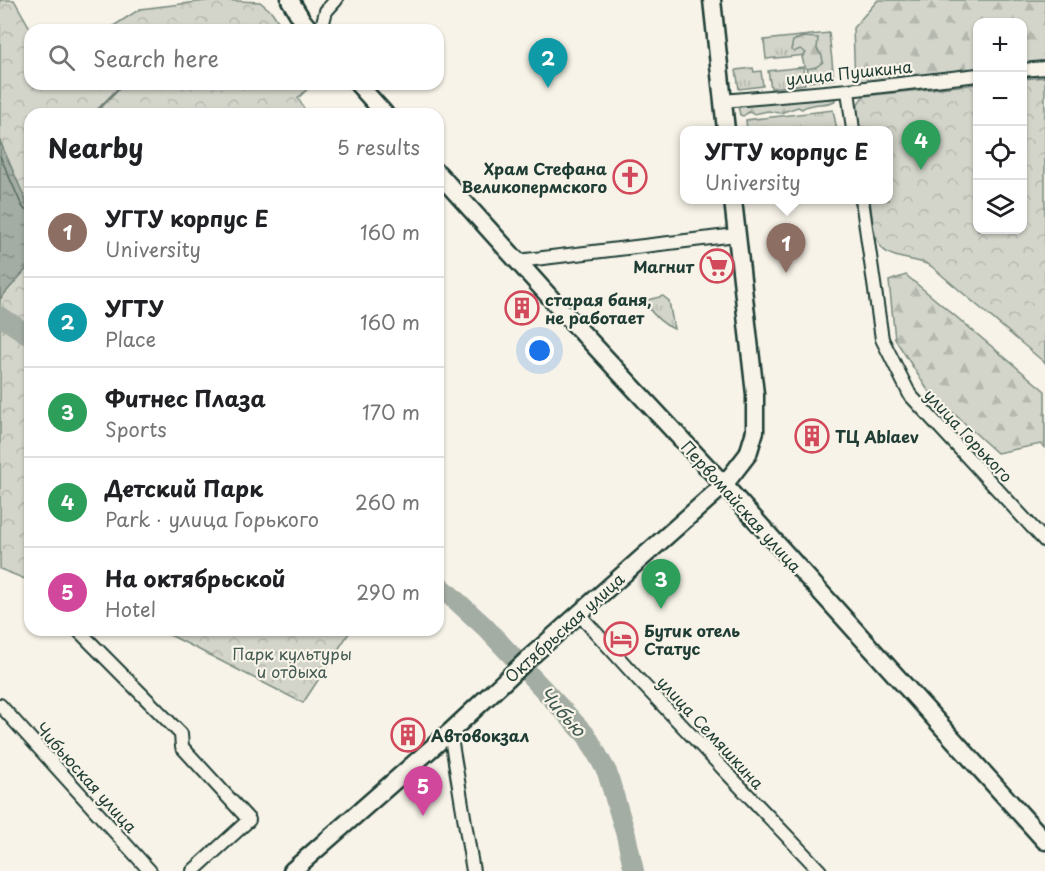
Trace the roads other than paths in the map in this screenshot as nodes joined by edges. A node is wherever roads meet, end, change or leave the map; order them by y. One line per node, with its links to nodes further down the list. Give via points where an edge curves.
1 (290, 0): 4 (main road)
2 (336, 0): 5 (street, via 326,11)
3 (712, 0): 11 (main road)
4 (305, 24)
5 (323, 24)
6 (1045, 68): 7 (street)
7 (1027, 70)
8 (973, 76): 10 (street, улица Пушкина)
9 (363, 90): 12 (main road)
10 (848, 90): 11 (street, улица Пушкина); 14 (street)
11 (723, 101): 13 (main road)
12 (379, 108)
13 (726, 126)
14 (852, 126)
15 (444, 179): 19 (main road, Первомайская улица)
16 (733, 204): 18 (main road, Октябрьская улица)
17 (863, 204): 21 (street, улица Горького, via 882,339 910,395)
18 (736, 235): 19 (street); 20 (main road, Октябрьская улица, via 755,394 755,431 748,454)
19 (518, 261): 20 (main road, Первомайская улица)
20 (724, 485): 22 (main road, Октябрьская улица); 26 (main road, Первомайская улица)
21 (1045, 542)
22 (579, 614): 25 (main road, Октябрьская улица); 31 (street, улица Семяшкина)
23 (84, 636): 28 (street, via 181,734 182,747 249,820)
24 (0, 705): 27 (street, Чибьюская улица)
25 (450, 732): 29 (main road, Октябрьская улица); 30 (street)
26 (1045, 841)
27 (150, 871)
28 (193, 871)
29 (291, 871)
30 (473, 871)
31 (820, 871)

